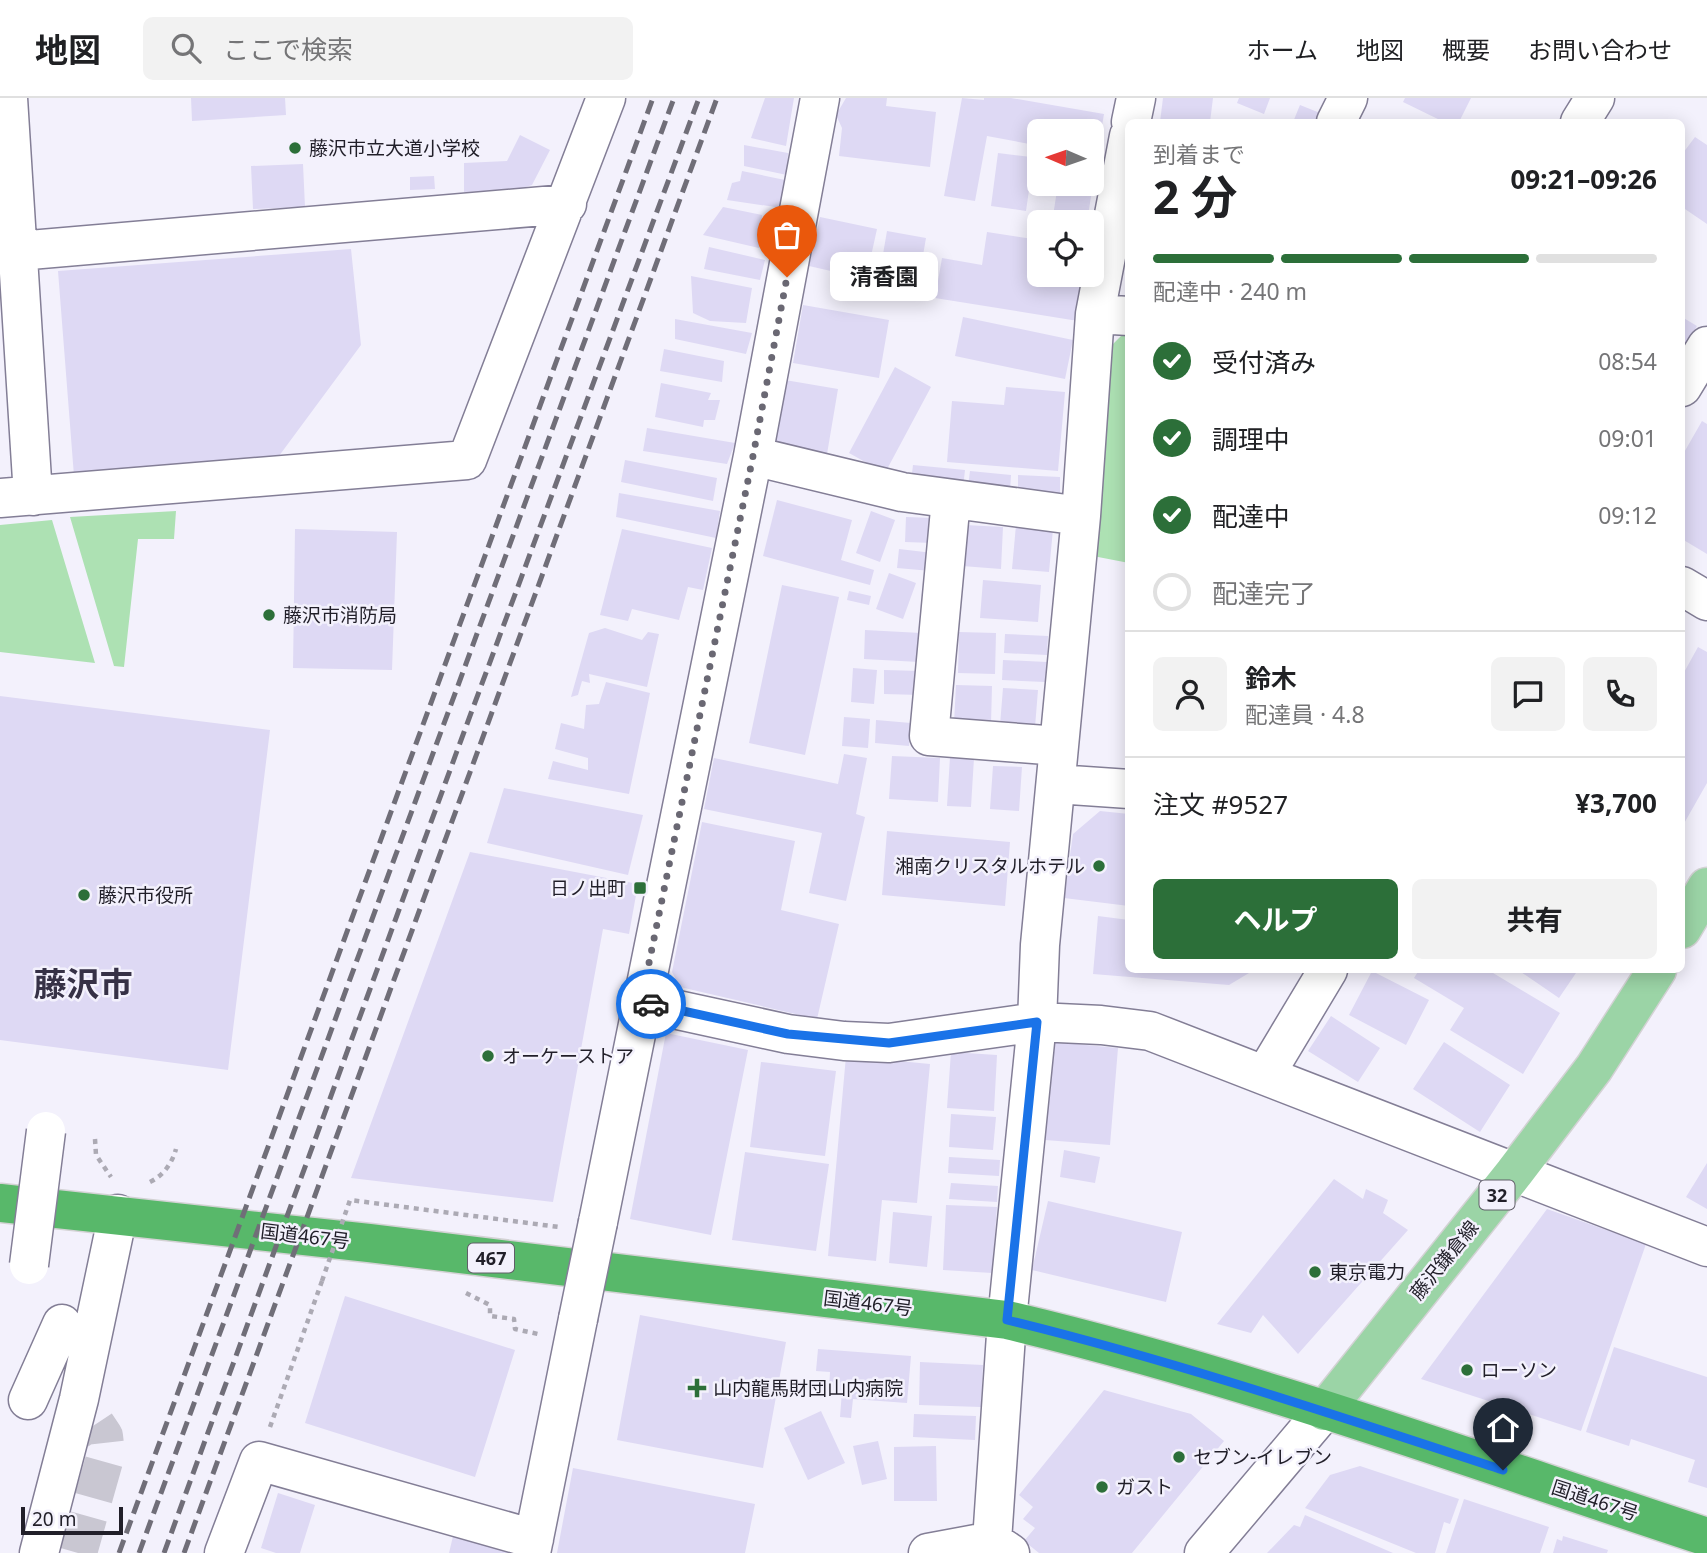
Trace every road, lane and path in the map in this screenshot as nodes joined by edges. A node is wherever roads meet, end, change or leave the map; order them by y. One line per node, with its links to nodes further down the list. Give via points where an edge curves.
1 (8, 98): 12 (street)
2 (606, 98): 11 (street)
3 (820, 98): 16 (street)
4 (1136, 98): 7 (street)
5 (1348, 98): 8 (street)
6 (1595, 98): 9 (street)
7 (1132, 119)
8 (1338, 119)
9 (1582, 119)
10 (1125, 178): 13 (street)
11 (567, 204): 12 (street); 17 (street, via 467,460)
12 (18, 251): 17 (street)
13 (1112, 315): 19 (street)
14 (1707, 346): 15 (street)
15 (1685, 382)
16 (753, 456): 18 (street, via 902,492); 29 (street)
17 (16, 497)
18 (951, 499): 19 (street); 22 (street, via 929,737)
19 (1080, 516): 22 (street)
20 (1685, 588): 21 (street)
21 (1707, 601)
22 (1059, 746): 23 (street)
23 (1056, 784): 24 (street); 30 (street)
24 (1125, 789)
25 (1707, 887): 26 (main road)
26 (1685, 924)
27 (1326, 973): 31 (street)
28 (1655, 973): 35 (main road, 藤沢鎌倉線 / 32, via 1594,1068)
29 (641, 1002): 30 (street, via 788,1034 844,1041 889,1043); 39 (street)
30 (1037, 1022): 31 (street, via 1150,1031); 43 (street)
31 (1265, 1075): 35 (street)
32 (46, 1131): 41 (street, bridge)
33 (95, 1139): 37 (path, via 96,1155)
34 (176, 1149): 36 (path, via 172,1161)
35 (1514, 1173): 40 (street); 47 (main road, 藤沢鎌倉線 / 32)
36 (147, 1184)
37 (117, 1198): 38 (highway, 国道467号 / 467); 43 (highway, 国道467号 / 467); 52 (street, via 87,1412)
38 (0, 1203)
39 (597, 1227): 48 (path, bridge, via 349,1200); 50 (street, bridge)
40 (1707, 1247)
41 (29, 1265)
42 (456, 1288): 45 (path, via 490,1305 490,1316 514,1319 515,1329)
43 (1007, 1320): 47 (highway, 国道467号 / 467, via 1095,1341); 51 (street)
44 (62, 1324): 46 (street)
45 (528, 1332)
46 (28, 1399)
47 (1324, 1410): 49 (highway, 国道467号 / 467); 55 (street)
48 (259, 1461): 50 (street); 53 (street)
49 (1707, 1537)
50 (532, 1546)
51 (1001, 1547): 54 (street)
52 (39, 1553)
53 (224, 1553)
54 (928, 1553)
55 (1204, 1553)

